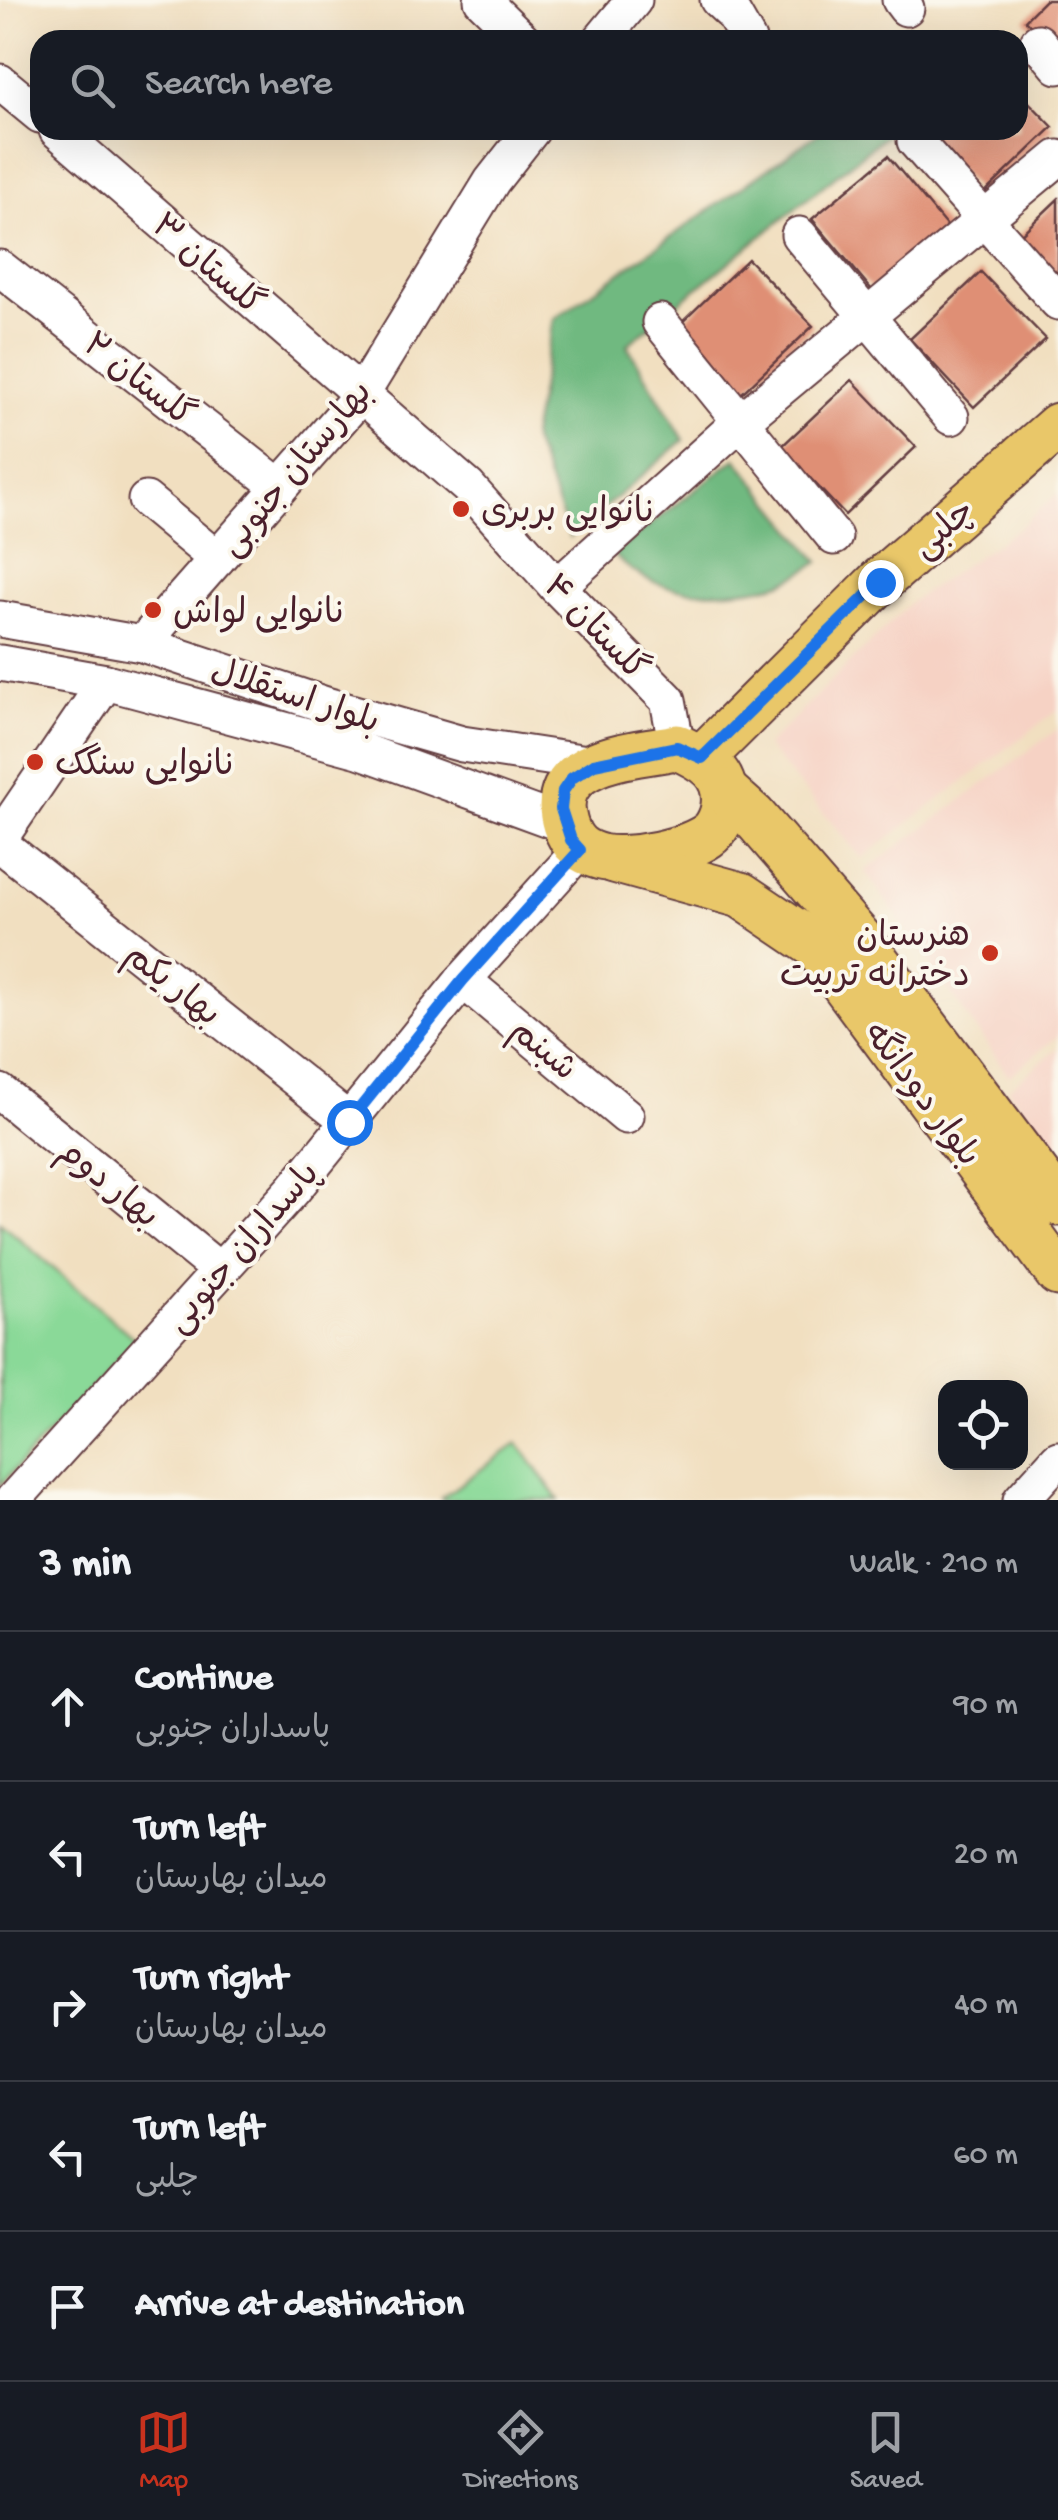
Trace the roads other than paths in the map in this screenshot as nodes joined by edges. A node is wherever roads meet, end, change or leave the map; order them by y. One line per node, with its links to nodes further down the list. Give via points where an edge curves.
1 (482, 0): 4 (street)
2 (634, 0): 5 (street)
3 (718, 0): 6 (street)
4 (512, 30)
5 (608, 30)
6 (742, 30)
7 (0, 82): 8 (street)
8 (30, 108)
9 (68, 140): 19 (street, گلستان ۳)
10 (524, 140): 19 (street, بهارستان جنوبی)
11 (915, 141): 13 (street)
12 (1058, 158): 13 (street)
13 (986, 218): 16 (street); 17 (street)
14 (800, 235): 17 (street)
15 (0, 268): 23 (street, گلستان ۲)
16 (1058, 302)
17 (867, 316): 20 (street); 21 (street)
18 (660, 322): 21 (street)
19 (360, 395): 23 (street, بهارستان جنوبی); 27 (street, گلستان ۴, via 468,487)
20 (951, 416)
21 (740, 422): 25 (street); 27 (street)
22 (1058, 426): 33 (main road, چلبی, via 880,582)
23 (280, 487): 26 (street, بهارستان جنوبی)
24 (146, 500): 26 (street)
25 (834, 537)
26 (218, 559): 29 (street, بهارستان جنوبی)
27 (558, 587): 33 (street, گلستان ۴, via 668,700)
28 (0, 619): 29 (street, بلوار استقلال)
29 (142, 644): 32 (street, بلوار استقلال, via 462,744)
30 (0, 663): 31 (street, بلوار استقلال)
31 (106, 682): 34 (street); 35 (street, بلوار استقلال, via 359,750)
32 (594, 764): 33 (main road); 35 (main road, via 572,778 561,809)
33 (702, 765): 35 (main road, via 724,813 712,832 670,850); 40 (main road, بلوار دودانگه, via 859,938)
34 (0, 841): 39 (street, بهار یکم)
35 (586, 845): 36 (street, پاسداران جنوبی); 42 (main road, بلوار دودانگه, via 741,896 814,945)
36 (463, 980): 38 (street, شبنم); 39 (street, پاسداران جنوبی)
37 (0, 1092): 41 (street, بهار دوم)
38 (626, 1116)
39 (349, 1122): 41 (street, پاسداران جنوبی)
40 (1058, 1203)
41 (220, 1271): 44 (street, پاسداران جنوبی)
42 (1058, 1273)
43 (1058, 1459): 45 (street)
44 (13, 1500)
45 (1022, 1500)

